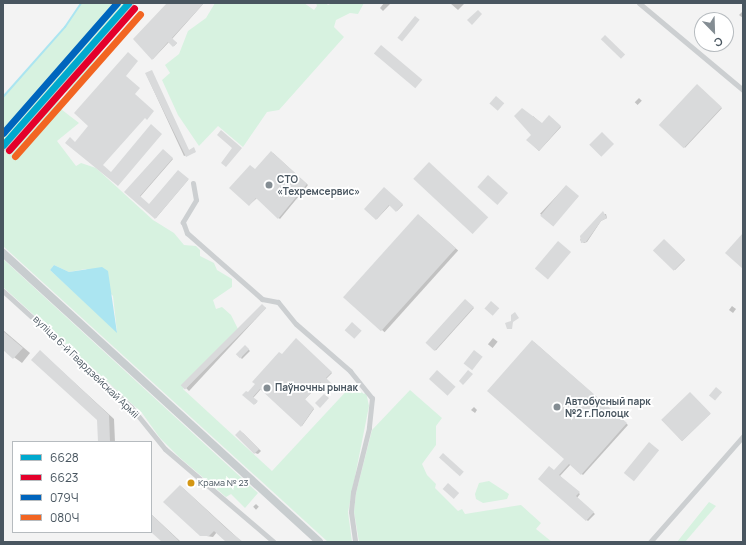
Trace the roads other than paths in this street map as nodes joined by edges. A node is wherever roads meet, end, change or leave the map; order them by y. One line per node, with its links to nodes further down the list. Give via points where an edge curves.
1 (639, 3): 2 (street)
2 (743, 90)
3 (193, 183): 9 (street, via 196,200 183,222 187,232 262,299 278,302 296,324 356,377 372,398 369,428 353,492 351,512)
4 (3, 253): 8 (main road)
5 (3, 291): 7 (street, вуліца 6-й Гвардзейскай Арміі, via 131,407 165,449)
6 (743, 436): 10 (street)
7 (274, 542)
8 (319, 542)
9 (355, 542)
10 (650, 542)

